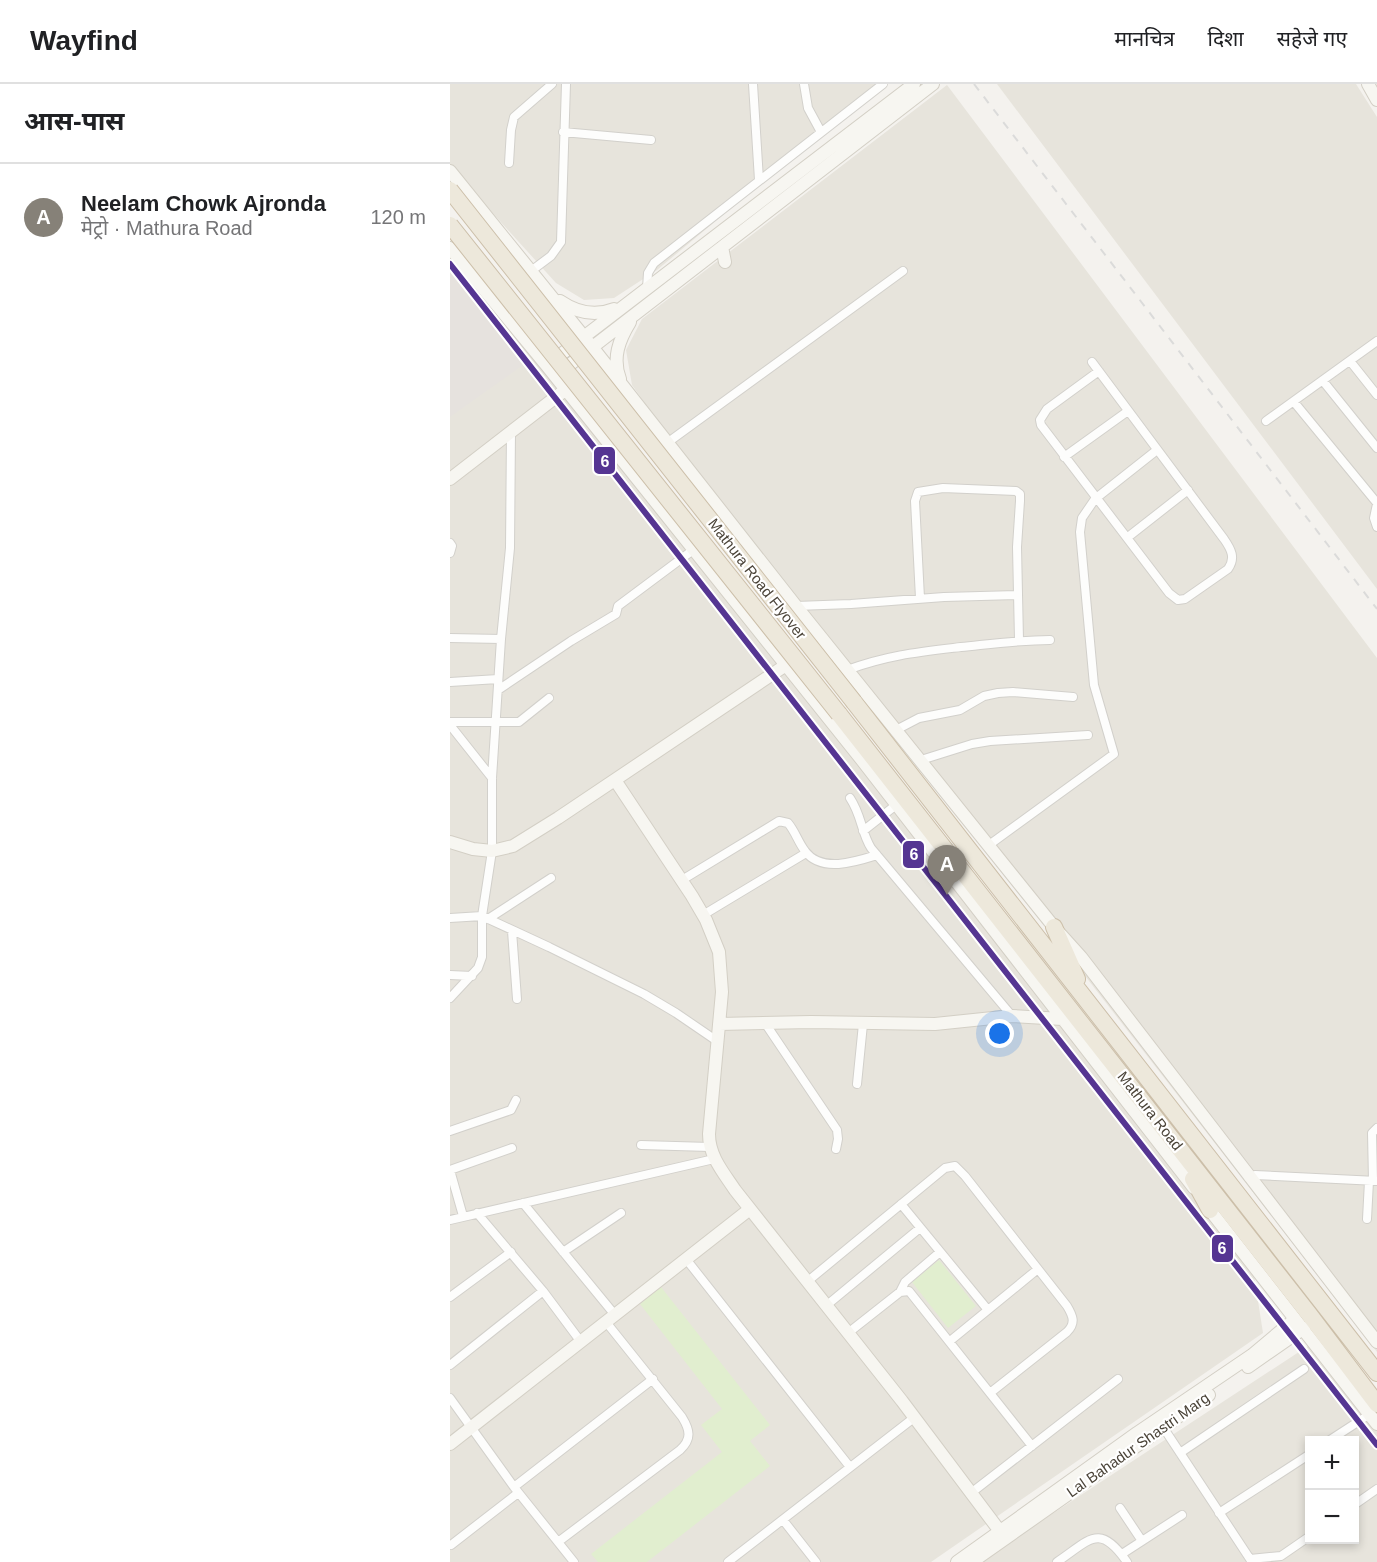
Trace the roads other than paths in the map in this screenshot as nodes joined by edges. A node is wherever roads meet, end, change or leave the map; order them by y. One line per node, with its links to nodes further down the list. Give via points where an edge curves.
1 (552, 84): 13 (street, via 514,117)
2 (566, 84): 10 (street)
3 (753, 84): 16 (street)
4 (804, 84): 11 (street, via 808,108)
5 (883, 84): 11 (street)
6 (915, 84): 15 (street)
7 (933, 84): 15 (street)
8 (1368, 84): 9 (street)
9 (1377, 100)
10 (563, 132): 12 (street); 22 (street, via 561,242 551,256)
11 (821, 132): 16 (street)
12 (651, 140)
13 (509, 163)
14 (450, 171): 22 (street)
15 (806, 174): 19 (street); 24 (street)
16 (759, 180): 24 (street, via 654,263 648,273)
17 (450, 190): 97 (highway, Mathura Road Flyover, bridge)
18 (450, 225): 83 (highway, Mathura Road Flyover, bridge)
19 (722, 247): 21 (street); 28 (street)
20 (450, 248): 30 (street)
21 (725, 262)
22 (531, 271): 25 (street)
23 (903, 271): 46 (street)
24 (647, 288): 26 (street)
25 (551, 296): 26 (street, via 588,314); 27 (street)
26 (624, 305): 29 (street)
27 (561, 309): 29 (street); 30 (street, via 561,319 554,328 544,335)
28 (634, 316): 32 (street); 39 (street, via 616,353 617,371)
29 (584, 336): 32 (street); 35 (street)
30 (524, 338): 35 (street)
31 (1377, 341): 33 (street)
32 (593, 348): 35 (street); 39 (street)
33 (1350, 361): 37 (street); 40 (street)
34 (1092, 362): 36 (street)
35 (551, 371): 38 (street)
36 (1099, 371): 42 (street); 49 (street, via 1042,414 1041,425)
37 (1323, 381): 41 (street); 47 (street)
38 (565, 390): 44 (street); 45 (street)
39 (626, 391): 44 (street, via 605,400 592,415); 46 (street)
40 (1377, 395)
41 (1294, 402): 43 (street); 53 (street)
42 (1128, 411): 48 (street); 49 (street)
43 (1266, 421)
44 (593, 423): 57 (street)
45 (512, 431): 50 (street); 63 (street, via 510,548)
46 (667, 443): 61 (street)
47 (1377, 448)
48 (1157, 450): 51 (street); 52 (street)
49 (1064, 457): 52 (street)
50 (450, 479)
51 (1188, 490): 55 (street); 55 (street, via 1229,546 1233,562 1228,569 1194,594 1178,600)
52 (1095, 499): 55 (street); 86 (street, via 1082,518 1080,532 1094,685 1114,754)
53 (1377, 504): 54 (street)
54 (1377, 527)
55 (1128, 537)
56 (450, 543): 58 (street)
57 (693, 550): 66 (street); 70 (street, via 618,606 616,614)
58 (450, 553)
59 (1017, 595): 60 (street); 60 (street, via 1020,494 1002,489 943,488 922,490 915,495); 64 (street)
60 (920, 598): 61 (street)
61 (796, 606): 67 (street)
62 (450, 638): 63 (street)
63 (501, 639): 68 (street)
64 (1019, 640): 65 (street); 67 (street, via 903,653)
65 (1050, 640)
66 (786, 665): 77 (street); 80 (street)
67 (847, 670): 75 (street)
68 (498, 679): 69 (street); 70 (street)
69 (450, 682)
70 (498, 690): 73 (street)
71 (1073, 697): 75 (street, via 998,693 960,710 919,718)
72 (549, 698): 73 (street, via 519,722)
73 (497, 722): 74 (street); 79 (street)
74 (450, 723): 79 (street)
75 (896, 730): 78 (street)
76 (1088, 735): 78 (street, via 990,741)
77 (861, 759): 82 (street); 83 (highway)
78 (921, 760): 86 (street)
79 (492, 778): 87 (street)
80 (615, 780): 87 (street, via 532,836); 91 (street)
81 (850, 798): 84 (street, via 860,814)
82 (896, 805): 84 (street); 104 (street)
83 (921, 819): 113 (highway, Mathura Road)
84 (863, 831): 89 (street)
85 (450, 843): 87 (street)
86 (989, 845): 95 (street)
87 (492, 851): 94 (street)
88 (806, 853): 89 (street, via 812,860 825,863 854,862); 91 (street, via 788,823 779,821); 92 (street)
89 (877, 855): 103 (street)
90 (551, 878): 94 (street)
91 (682, 880): 92 (street)
92 (704, 915): 106 (street, via 719,952)
93 (450, 918): 94 (street)
94 (485, 918): 96 (street); 99 (street, via 482,962)
95 (1054, 927): 100 (highway); 119 (street)
96 (512, 931): 102 (street); 108 (street, via 622,982)
97 (1062, 969): 100 (highway, Mathura Road)
98 (450, 975): 99 (street)
99 (472, 976): 101 (street)
100 (1082, 994): 150 (highway, Mathura Road)
101 (450, 998)
102 (517, 999)
103 (1012, 1016): 104 (street); 107 (street, via 955,1023)
104 (1062, 1019): 124 (street)
105 (765, 1023): 106 (street); 107 (street); 117 (street, via 837,1130)
106 (719, 1024): 108 (street)
107 (863, 1024): 109 (street)
108 (717, 1041): 115 (street)
109 (857, 1084)
110 (516, 1100): 112 (street, via 511,1110)
111 (1377, 1128): 120 (street, via 1372,1133)
112 (450, 1131)
113 (1167, 1132): 124 (highway); 155 (highway, Mathura Road)
114 (641, 1145): 115 (street)
115 (710, 1147): 118 (street)
116 (512, 1148): 127 (street, via 450,1170)
117 (836, 1149)
118 (714, 1159): 121 (street); 123 (street)
119 (1248, 1177): 120 (street); 147 (street)
120 (1373, 1181): 128 (street)
121 (523, 1203): 125 (street); 132 (street)
122 (901, 1204): 130 (street); 135 (street, via 945,1168 955,1166); 136 (street)
123 (750, 1209): 134 (street); 136 (street)
124 (1210, 1210): 143 (street)
125 (477, 1213): 127 (street); 131 (street)
126 (621, 1213): 132 (street)
127 (463, 1216): 129 (street)
128 (1367, 1219)
129 (450, 1220)
130 (920, 1228): 133 (street); 140 (street)
131 (511, 1252): 137 (street); 139 (street)
132 (563, 1252): 142 (street)
133 (940, 1252): 138 (street, via 905,1282); 141 (street)
134 (686, 1259): 142 (street); 164 (street)
135 (1038, 1269): 141 (street); 153 (street, via 1072,1314 1072,1327)
136 (808, 1281): 140 (street)
137 (543, 1291): 146 (street); 148 (street)
138 (900, 1292): 144 (street); 145 (street, via 912,1293)
139 (450, 1297)
140 (827, 1305): 144 (street)
141 (988, 1310): 145 (street)
142 (611, 1319): 146 (street); 151 (street)
143 (1299, 1323): 155 (street); 157 (street, Lal Bahadur Shastri Marg)
144 (849, 1333): 156 (street)
145 (950, 1341): 153 (street)
146 (581, 1342): 158 (street)
147 (1377, 1342)
148 (450, 1365)
149 (1304, 1368): 162 (street)
150 (1377, 1373)
151 (653, 1379): 165 (street); 176 (street, via 688,1427 687,1444)
152 (1118, 1379): 161 (street)
153 (990, 1393): 161 (street)
154 (450, 1398): 158 (street)
155 (1375, 1414): 159 (street)
156 (915, 1417): 164 (street); 167 (street)
157 (1161, 1423): 162 (street); 173 (street, Lal Bahadur Shastri Marg)
158 (472, 1427): 160 (street); 165 (street)
159 (1337, 1436)
160 (450, 1443)
161 (1032, 1446): 167 (street)
162 (1180, 1453): 170 (street)
163 (1305, 1457): 170 (street)
164 (850, 1467): 172 (street)
165 (516, 1490): 176 (street); 177 (street)
166 (1377, 1490): 168 (street)
167 (971, 1493): 173 (street)
168 (1359, 1502)
169 (1120, 1508): 175 (street)
170 (1219, 1513): 179 (street, via 1250,1559)
171 (1182, 1515): 175 (street)
172 (783, 1520): 181 (street); 182 (street)
173 (1003, 1534): 183 (street); 184 (street)
174 (1305, 1540): 179 (street)
175 (1142, 1541): 178 (street)
176 (558, 1542): 180 (street)
177 (451, 1545)
178 (1125, 1558): 185 (street, via 1112,1543 1100,1537)
179 (1282, 1559)
180 (574, 1562)
181 (728, 1562)
182 (816, 1562)
183 (957, 1562)
184 (972, 1562)
185 (1057, 1562)

